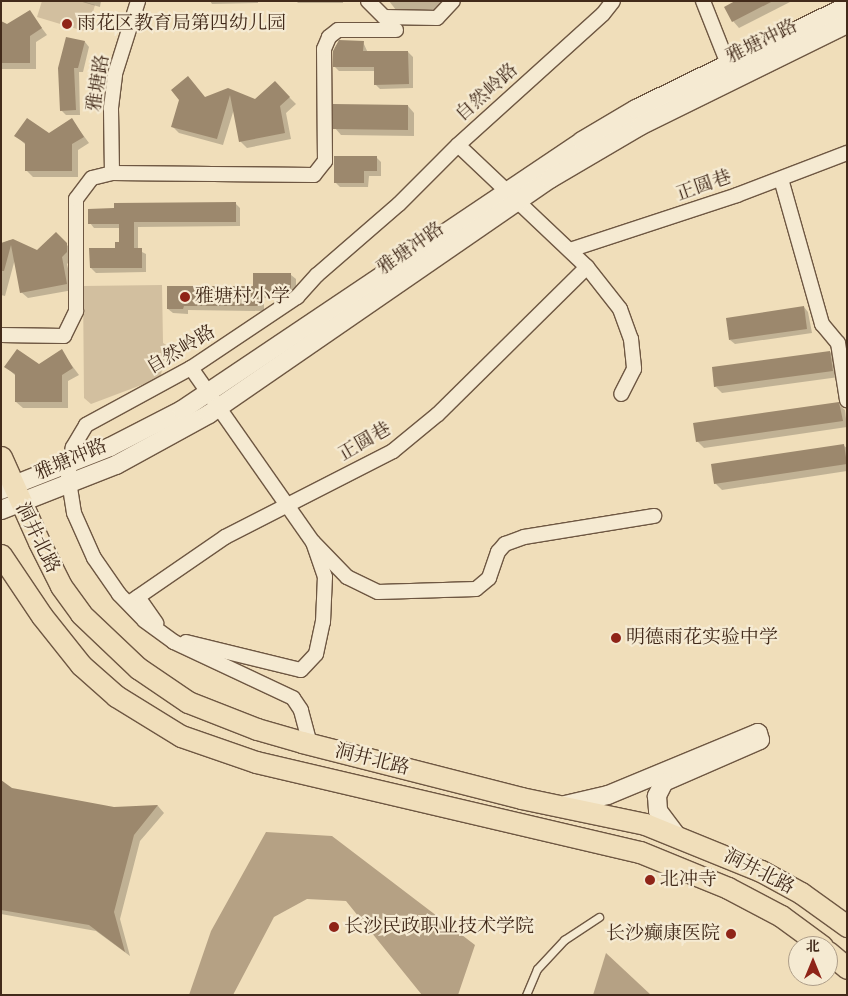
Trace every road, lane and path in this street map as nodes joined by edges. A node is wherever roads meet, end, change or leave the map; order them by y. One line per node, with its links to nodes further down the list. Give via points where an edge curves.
1 (138, 1): 12 (street, 雅塘路, via 115,74 111,108)
2 (368, 1): 3 (street, via 384,16 437,18)
3 (453, 1)
4 (613, 1): 10 (street, 自然岭路, via 603,14)
5 (703, 1): 9 (street)
6 (847, 6): 9 (street, 雅塘冲路)
7 (847, 24): 14 (street, 雅塘冲路, via 640,126)
8 (396, 30): 12 (street, via 338,30 329,36 324,50 325,161 314,175)
9 (728, 64): 14 (street, 雅塘冲路, via 636,109)
10 (458, 145): 14 (street); 18 (street, 自然岭路, via 399,204 317,274 298,297)
11 (847, 153): 13 (street, 正圆巷)
12 (112, 173): 17 (street, via 92,178 76,199 76,311 64,336)
13 (781, 179): 15 (street, 正圆巷); 21 (street, via 822,324 838,342)
14 (512, 196): 15 (street); 20 (street, 雅塘冲路)
15 (570, 250): 16 (street)
16 (587, 267): 19 (street, via 620,309 631,339 634,369); 26 (street, 正圆巷, via 438,414 392,451)
17 (1, 335)
18 (191, 368): 20 (street); 23 (street, 自然岭路, via 86,426 73,447)
19 (621, 394)
20 (214, 400): 23 (street, 雅塘冲路); 24 (street, 雅塘冲路, via 116,465); 26 (street)
21 (847, 400)
22 (1, 457): 25 (main road, 洞井北路)
23 (70, 464): 24 (street, 自然岭路); 25 (street, 雅塘冲路)
24 (69, 484): 25 (street, 雅塘冲路); 30 (street, 自然岭路, via 74,513 94,558)
25 (9, 498): 31 (main road, 洞井北路, via 81,614 138,668 188,702 257,729)
26 (288, 506): 28 (street); 30 (street, 正圆巷, via 224,537)
27 (654, 516): 28 (street, via 524,537 505,544 498,552 489,578 476,589 378,592 347,577)
28 (313, 542): 30 (street, via 325,577 323,622 316,654 301,670 179,640 156,624)
29 (1, 555): 36 (main road, 洞井北路, via 42,616 81,665 116,696 181,736 256,762 640,852 728,888 780,916)
30 (133, 600): 31 (street, 自然岭路, via 174,642 293,698 301,710)
31 (310, 744): 32 (main road, 洞井北路)
32 (551, 805): 33 (main road, 洞井北路, via 645,824); 33 (street, via 608,795 758,733 760,740 664,782 657,796 658,811)
33 (676, 835): 35 (main road, 洞井北路, via 761,871)
34 (599, 916): 37 (lane, via 564,940 538,969)
35 (847, 926)
36 (808, 936)
37 (526, 995)

